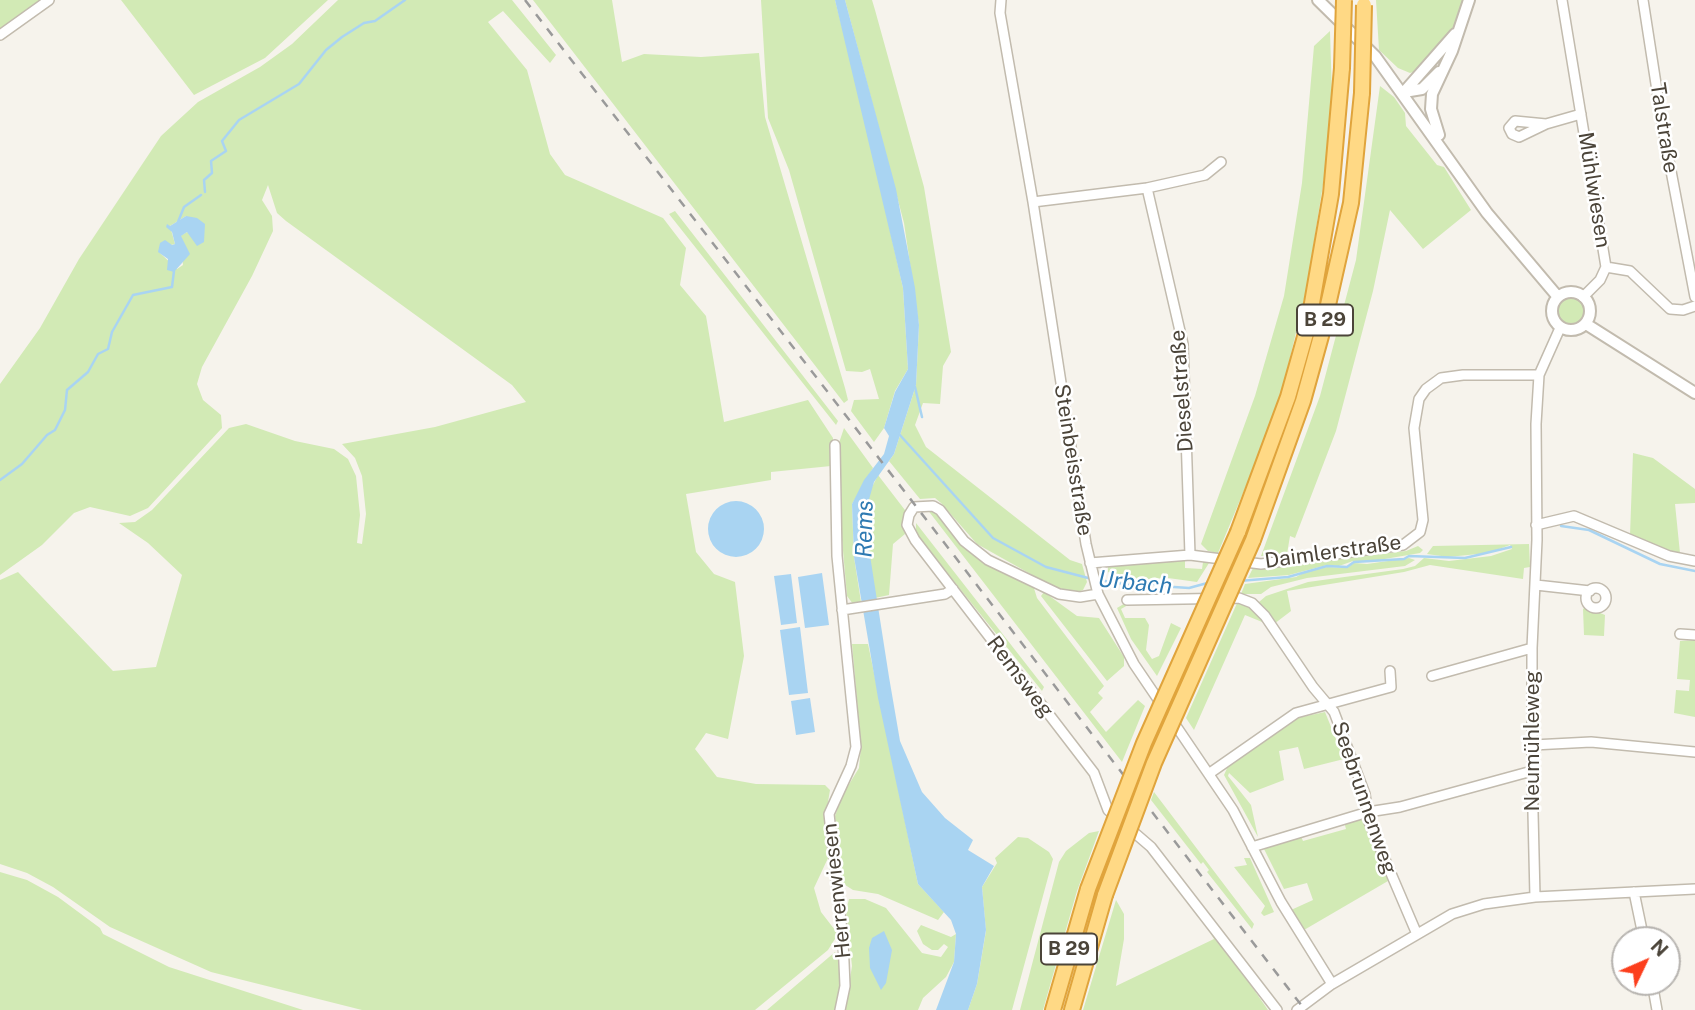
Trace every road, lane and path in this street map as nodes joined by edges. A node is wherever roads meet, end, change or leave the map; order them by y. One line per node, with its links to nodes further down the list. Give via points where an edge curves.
1 (49, 0): 10 (street)
2 (1001, 0): 18 (street, Steinbeisstraße)
3 (1318, 0): 12 (street)
4 (1344, 0): 58 (highway, B 29, bridge, via 1331,194 1308,326 1288,397 1238,532 1144,743 1088,889)
5 (1469, 0): 9 (street)
6 (1562, 0): 13 (street, Mühlwiesen)
7 (1643, 0): 22 (street, Talstraße)
8 (1364, 2): 59 (highway, B 29, bridge, via 1362,93 1350,203 1299,414 1253,540 1154,763 1105,895)
9 (1461, 25): 11 (street); 12 (street)
10 (0, 35)
11 (1442, 69): 12 (street, via 1422,89); 15 (street, via 1431,109)
12 (1404, 92): 15 (street)
13 (1581, 114): 14 (street, Mühlwiesen); 19 (street, Mühlwiesen)
14 (1546, 124)
15 (1447, 153): 20 (street, via 1487,213)
16 (1221, 162): 17 (street, via 1205,176)
17 (1147, 188): 18 (street); 30 (street, Dieselstraße, via 1183,344)
18 (1033, 202): 32 (street, Steinbeisstraße)
19 (1606, 267): 21 (street); 23 (street, via 1630,271 1670,309)
20 (1558, 297): 21 (street, via 1568,292); 25 (street, via 1551,314)
21 (1583, 297): 24 (street, via 1590,308)
22 (1695, 297)
23 (1695, 306)
24 (1586, 324): 25 (street, via 1571,331); 27 (street)
25 (1560, 328): 26 (street, Neumühleweg)
26 (1539, 375): 29 (street, Neumühleweg); 30 (street, Daimlerstraße, via 1463,375 1441,378 1426,389 1413,428 1423,520 1420,531 1403,545 1261,564)
27 (1695, 393)
28 (835, 445): 38 (street, Herrenwiesen)
29 (1536, 525): 31 (street, via 1574,516 1669,556); 33 (street, Neumühleweg)
30 (1190, 555): 32 (street)
31 (1695, 561)
32 (1091, 566): 35 (street, Steinbeisstraße)
33 (1536, 585): 36 (street); 41 (street, Neumühleweg)
34 (953, 589): 35 (street, Remsweg, via 909,531 914,507 940,510 976,552 1039,586 1080,597); 38 (street); 60 (street, Remsweg, via 1094,774 1108,810 1151,847)
35 (1097, 591): 48 (street, Steinbeisstraße, via 1134,664)
36 (1590, 591)
37 (1127, 600): 44 (street, Seebrunnenweg, via 1219,596 1252,603)
38 (842, 610): 57 (street, Herrenwiesen, via 856,747 829,814 843,940 845,986)
39 (1679, 634): 40 (street)
40 (1695, 635)
41 (1532, 648): 43 (street); 45 (street, Neumühleweg)
42 (1390, 671): 44 (street, via 1391,687)
43 (1432, 676)
44 (1326, 703): 48 (street, via 1296,713); 49 (street, Seebrunnenweg, via 1334,712)
45 (1533, 745): 46 (street, via 1591,742); 47 (street, Neumühleweg)
46 (1695, 752)
47 (1532, 771): 49 (street); 53 (street, Neumühleweg)
48 (1210, 774): 50 (street, Steinbeisstraße)
49 (1368, 812): 50 (street); 55 (street, Seebrunnenweg)
50 (1252, 847): 56 (street, Steinbeisstraße)
51 (1695, 889): 52 (street)
52 (1634, 892): 53 (street); 54 (street)
53 (1535, 897): 55 (street, via 1484,904)
54 (1641, 926)
55 (1416, 932): 56 (street)
56 (1332, 984): 61 (street)
57 (840, 1010)
58 (1053, 1010)
59 (1072, 1010)
60 (1277, 1010)
61 (1297, 1010)

